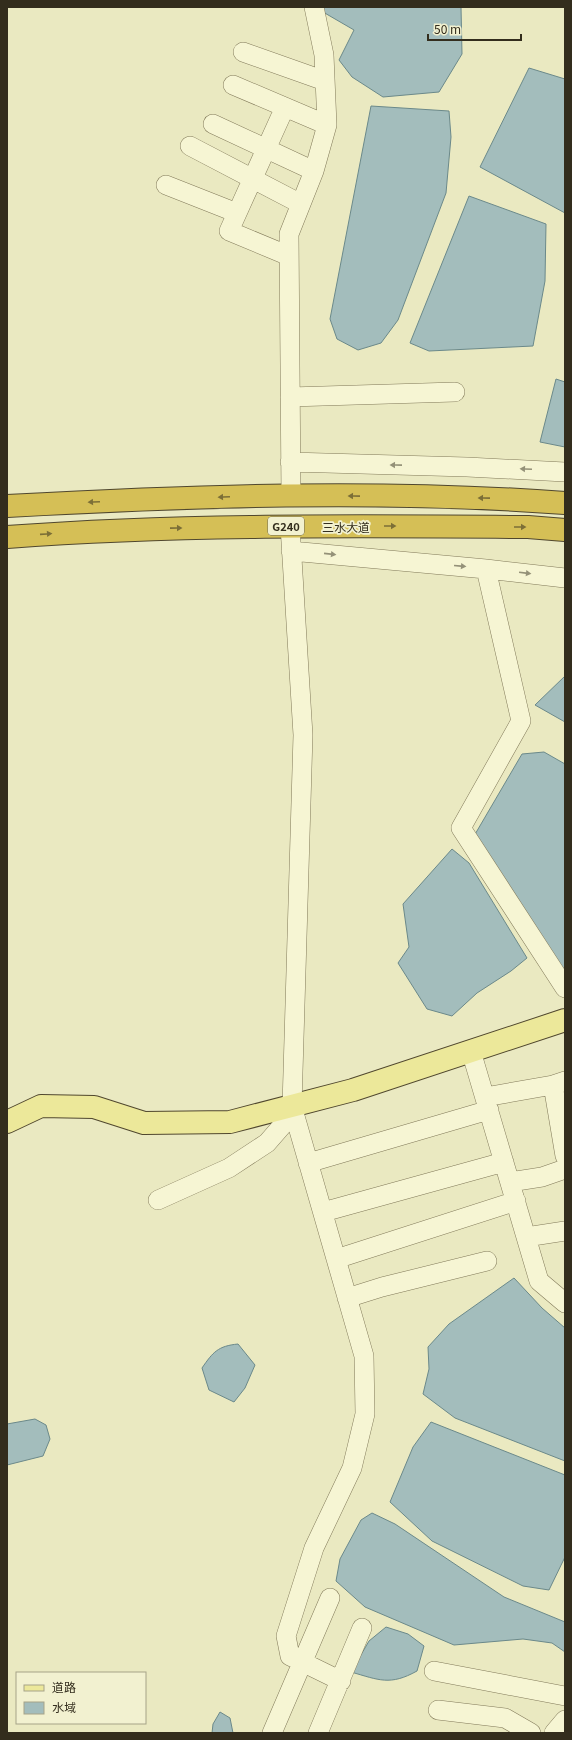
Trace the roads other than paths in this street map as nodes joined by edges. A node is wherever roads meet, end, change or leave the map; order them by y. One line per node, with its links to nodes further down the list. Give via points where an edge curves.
1 (314, 7): 3 (street, via 324,55)
2 (243, 52): 3 (street)
3 (325, 81): 7 (street)
4 (233, 85): 5 (street)
5 (285, 107): 7 (street); 9 (street)
6 (213, 124): 9 (street)
7 (327, 124): 10 (street)
8 (190, 146): 11 (street)
9 (266, 149): 10 (street); 11 (street)
10 (314, 171): 13 (street)
11 (252, 180): 13 (street); 14 (street)
12 (166, 185): 14 (street)
13 (301, 204): 15 (street, via 289,234)
14 (237, 213): 15 (street, via 229,231)
15 (289, 256): 17 (street)
16 (455, 392): 17 (street)
17 (290, 397): 18 (street)
18 (290, 462): 19 (street, one-way to 18); 20 (street)
19 (565, 472)
20 (291, 496): 21 (highway, one-way to 20, via 498,498); 22 (highway, one-way to 22)
21 (565, 503)
22 (11, 504)
23 (290, 526): 24 (highway, 三水大道 / G240, one-way to 24, via 528,527); 25 (highway, 三水大道 / G240, one-way to 23, via 102,530); 26 (street)
24 (565, 530)
25 (7, 537)
26 (291, 551): 27 (street, one-way to 27); 34 (street, via 303,735)
27 (486, 569): 28 (street, one-way to 28); 29 (street, via 521,721 460,828)
28 (565, 578)
29 (565, 988)
30 (565, 1020): 31 (main road)
31 (472, 1051): 33 (street); 34 (main road)
32 (559, 1083): 33 (street); 36 (street)
33 (487, 1104): 37 (street); 38 (street)
34 (293, 1109): 35 (main road, via 230,1122 144,1123 94,1107 41,1106); 38 (street); 41 (street, via 268,1142 229,1168)
35 (7, 1122)
36 (565, 1156)
37 (504, 1162): 40 (street); 43 (street)
38 (308, 1163): 43 (street)
39 (565, 1169): 40 (street, via 542,1177)
40 (510, 1182): 42 (street)
41 (158, 1200)
42 (516, 1201): 45 (street); 46 (street)
43 (323, 1212): 46 (street)
44 (565, 1232): 45 (street)
45 (526, 1237): 49 (street, via 539,1281)
46 (336, 1259): 48 (street)
47 (487, 1261): 48 (street)
48 (347, 1298): 52 (street, via 364,1356 365,1414 352,1468 314,1548 286,1636 290,1656)
49 (565, 1303)
50 (330, 1598): 52 (street)
51 (362, 1628): 54 (street)
52 (302, 1662): 54 (street); 58 (street)
53 (434, 1671): 55 (street)
54 (341, 1681): 59 (street)
55 (565, 1696)
56 (438, 1710): 60 (street, via 505,1718)
57 (565, 1720): 61 (street)
58 (272, 1733)
59 (318, 1733)
60 (531, 1733)
61 (554, 1733)

